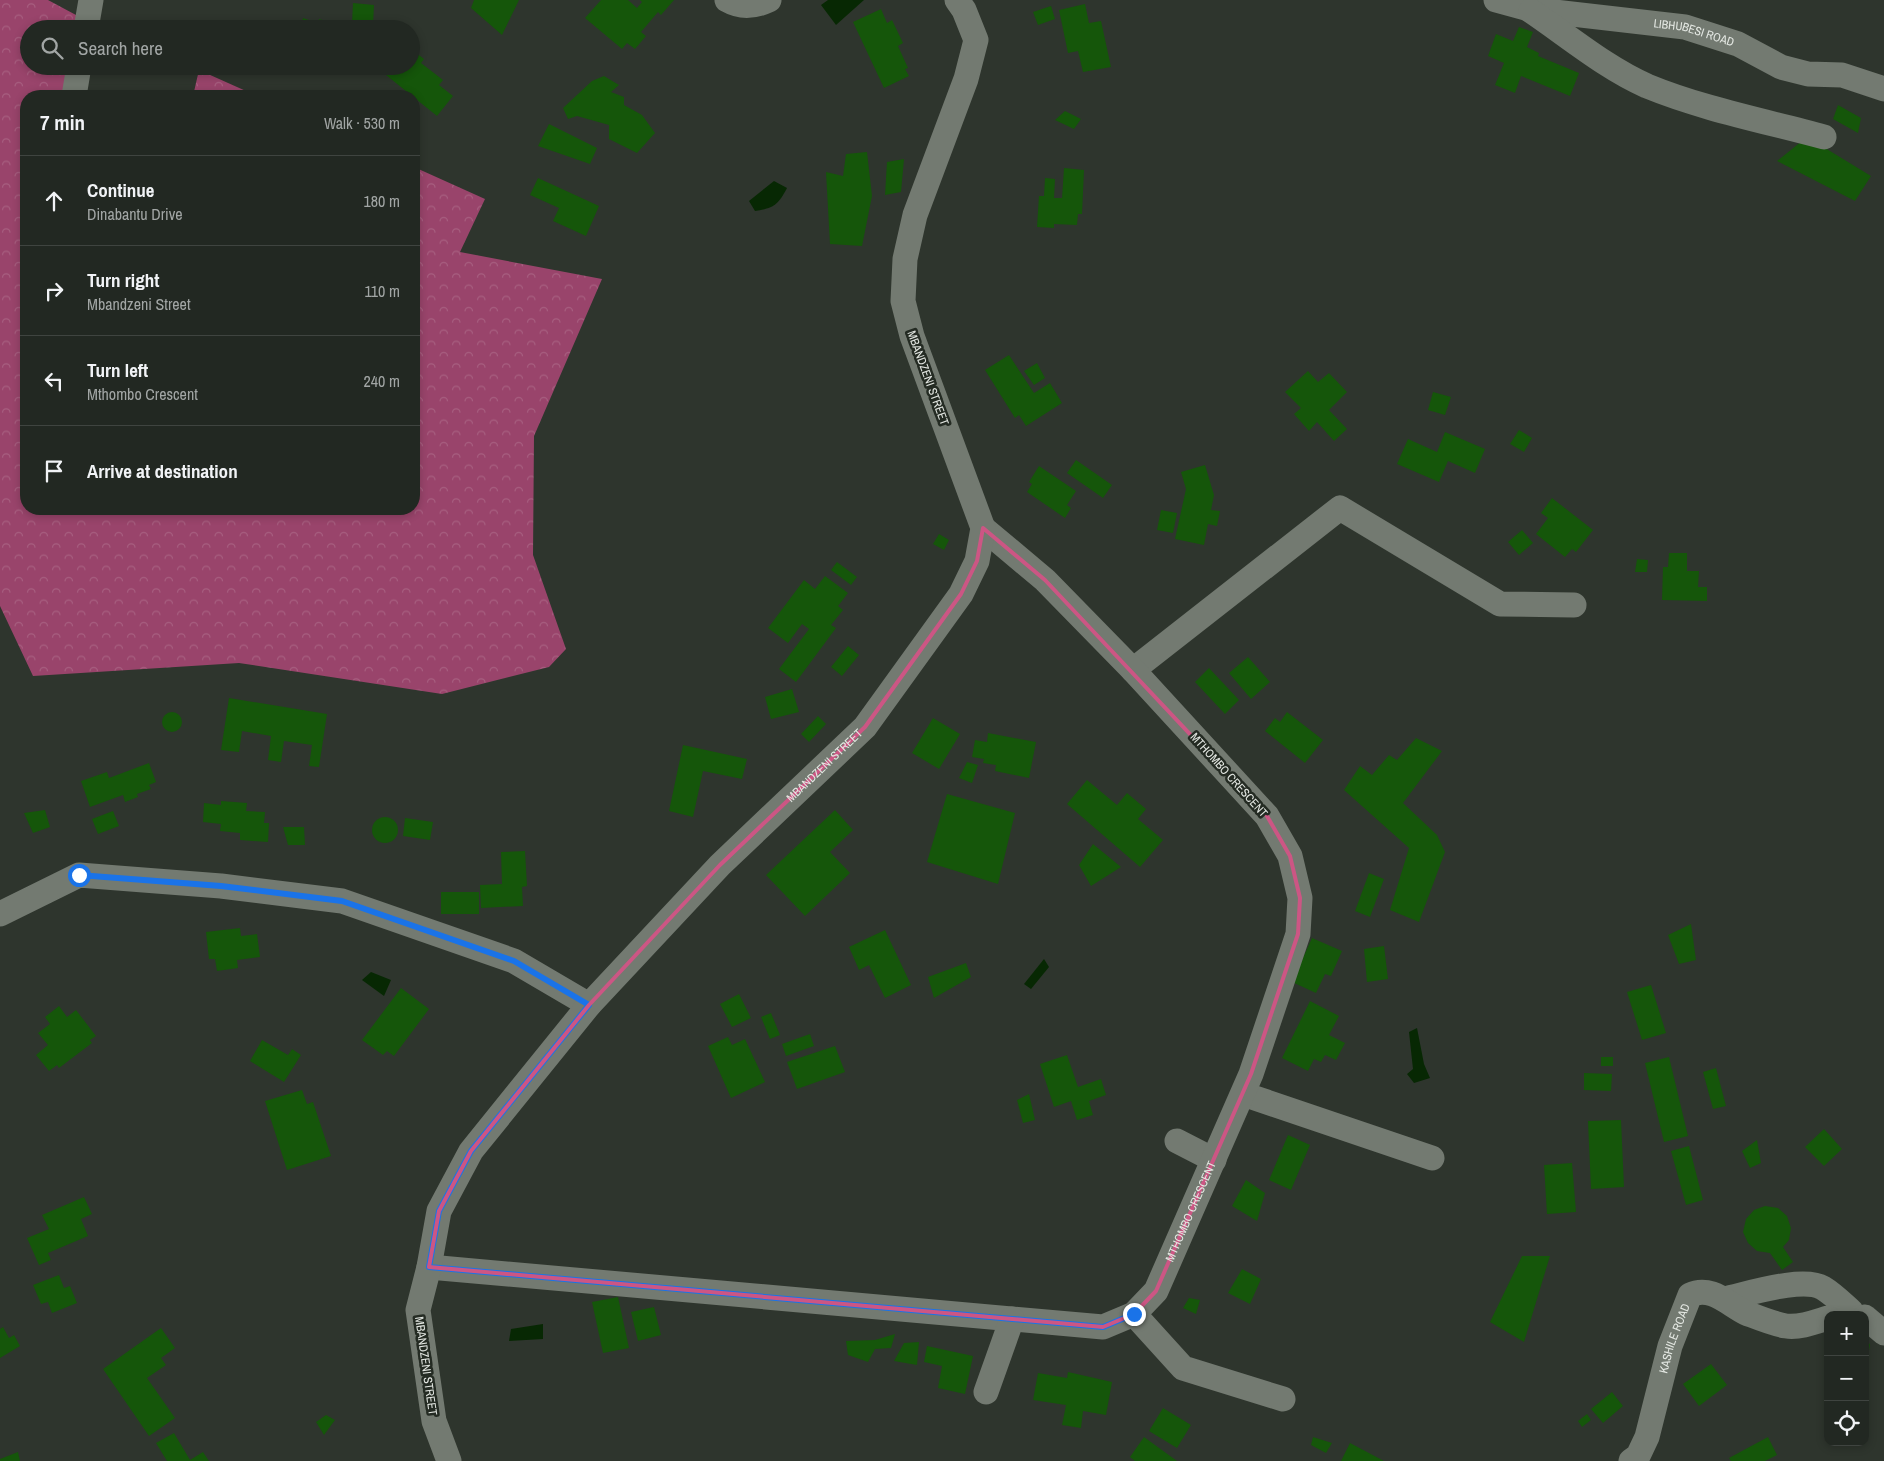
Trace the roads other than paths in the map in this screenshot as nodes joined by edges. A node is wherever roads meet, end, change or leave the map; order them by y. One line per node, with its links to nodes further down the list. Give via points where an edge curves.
1 (91, 0): 7 (street)
2 (727, 0): 3 (street, via 739,7)
3 (769, 0)
4 (958, 0): 12 (street, MBANDZENI STREET, via 976,40 966,79 916,215 905,258 903,301 912,336)
5 (1496, 0): 6 (street, LIBHUBESI ROAD)
6 (1530, 10): 9 (street, LIBHUBESI ROAD, via 1686,27 1738,44 1781,67 1808,74 1842,75); 11 (street, via 1602,60 1646,85 1683,99)
7 (88, 20)
8 (78, 75): 10 (street)
9 (1884, 89)
10 (75, 90)
11 (1824, 137)
12 (983, 528): 14 (street, MTHOMBO CRESCENT, via 1045,580); 16 (street, MBANDZENI STREET, via 977,561 961,594 865,727 720,865)
13 (1574, 605): 14 (street, via 1500,604 1340,508)
14 (1132, 670): 17 (street, MTHOMBO CRESCENT, via 1267,816 1290,856 1300,898 1298,934)
15 (0, 914): 16 (street, via 79,875 221,886 342,901 514,961)
16 (589, 1005): 21 (street, MBANDZENI STREET, via 471,1151 439,1211)
17 (1243, 1094): 19 (street); 20 (street, MTHOMBO CRESCENT)
18 (1177, 1141): 20 (street)
19 (1432, 1158)
20 (1214, 1160): 24 (street, MTHOMBO CRESCENT, via 1156,1291)
21 (429, 1267): 25 (street, MTHOMBO CRESCENT); 31 (street, MBANDZENI STREET, via 418,1310 434,1421)
22 (1724, 1299): 23 (street, via 1811,1284 1823,1288); 26 (street, KASHILE ROAD, via 1745,1312 1789,1326); 32 (street, KASHILE ROAD, via 1700,1292 1687,1299 1670,1346 1647,1437 1638,1456)
23 (1844, 1311)
24 (1134, 1314): 25 (street, MTHOMBO CRESCENT, via 1103,1327); 30 (street, via 1183,1368)
25 (1012, 1319): 29 (street)
26 (1824, 1321)
27 (1869, 1326): 28 (street)
28 (1884, 1333)
29 (986, 1392)
30 (1283, 1399)
31 (449, 1461)
32 (1631, 1461)

